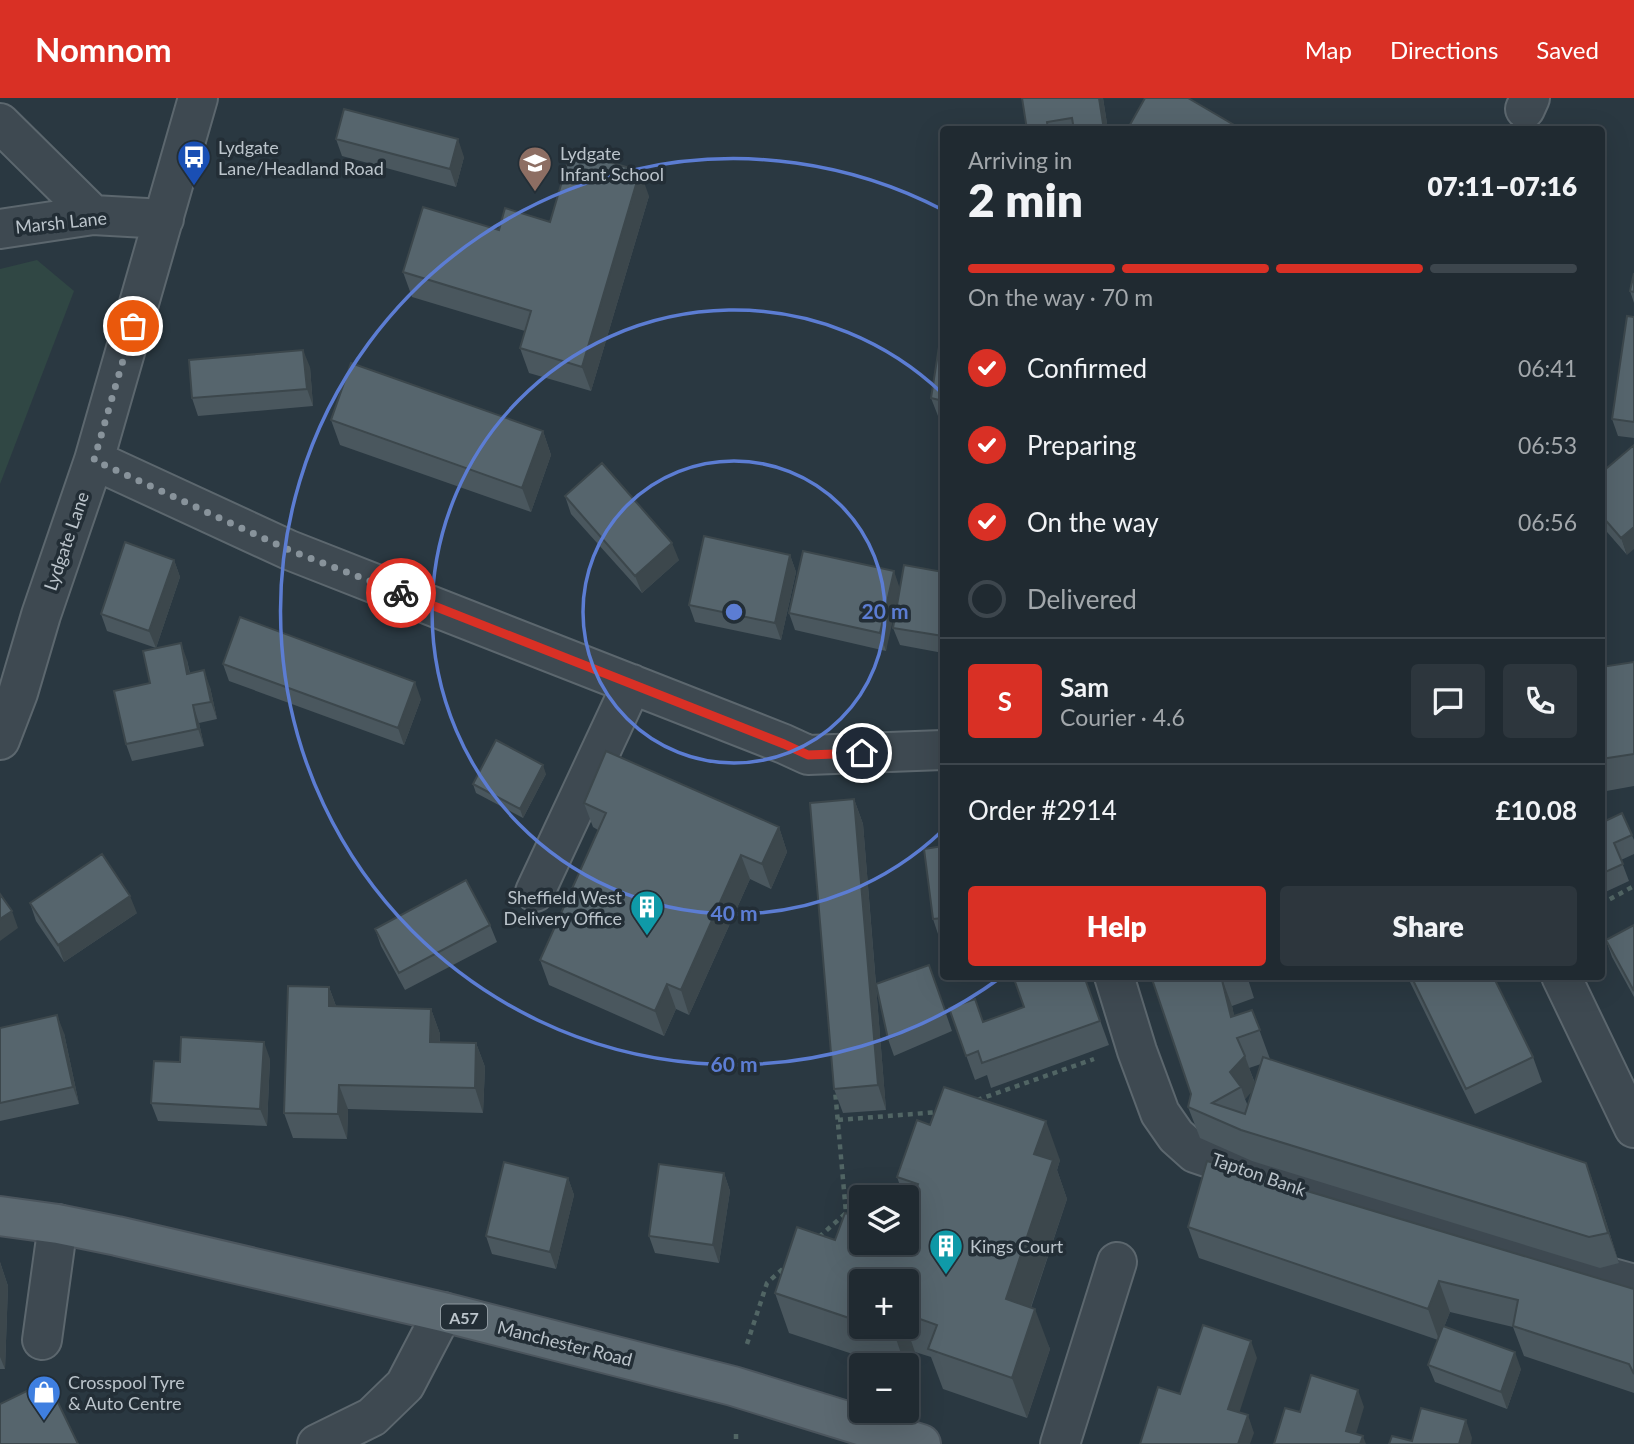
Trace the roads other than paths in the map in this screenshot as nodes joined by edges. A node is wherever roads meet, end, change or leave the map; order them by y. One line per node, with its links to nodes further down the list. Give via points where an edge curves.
1 (198, 98): 4 (street, Lydgate Lane)
2 (0, 124): 3 (street)
3 (93, 215): 4 (street, Marsh Lane); 5 (street, Marsh Lane)
4 (164, 219): 6 (street, Lydgate Lane)
5 (0, 229)
6 (94, 460): 7 (street, via 289,550); 8 (street, Lydgate Lane)
7 (632, 684): 9 (street, via 808,755); 10 (street)
8 (0, 740)
9 (940, 750)
10 (535, 892)
11 (1115, 980): 17 (street, Tapton Bank, via 1160,1113 1195,1153 1360,1209)
12 (1563, 980): 13 (street)
13 (1634, 1128)
14 (0, 1216): 15 (main road, Manchester Road / A57)
15 (58, 1224): 18 (main road, Manchester Road / A57); 19 (street)
16 (1116, 1262): 23 (street)
17 (1634, 1284)
18 (443, 1312): 20 (street, via 405,1385); 22 (main road, Manchester Road / A57, via 733,1386)
19 (42, 1340)
20 (372, 1430): 21 (street)
21 (317, 1444)
22 (921, 1444)
23 (1060, 1444)

